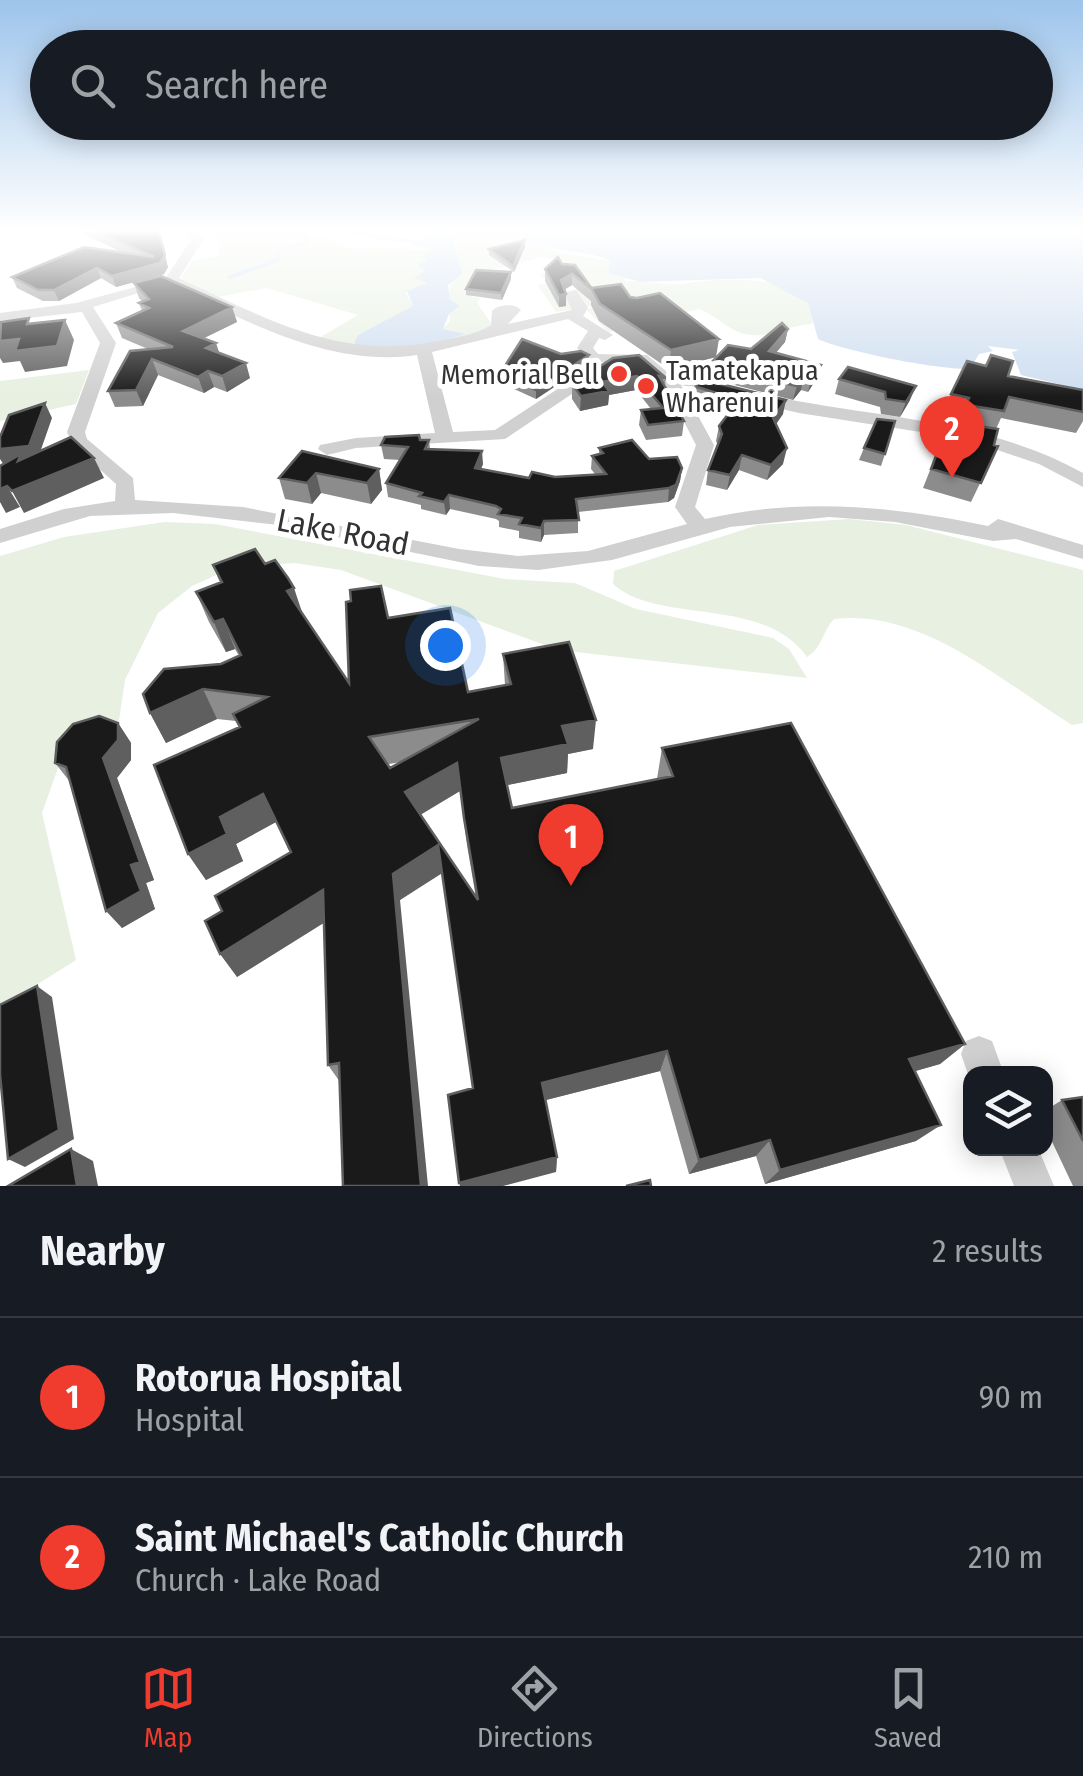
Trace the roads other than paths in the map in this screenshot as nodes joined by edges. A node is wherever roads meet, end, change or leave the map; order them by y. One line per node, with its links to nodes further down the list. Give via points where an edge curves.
1 (150, 286): 3 (street)
2 (186, 286): 7 (street, via 327,348)
3 (77, 307): 4 (street); 13 (street, via 87,308 108,347 76,432 126,482)
4 (0, 317)
5 (503, 317): 6 (street)
6 (487, 334): 7 (street); 9 (street, via 554,316 574,299 591,338 586,354 600,361 640,358)
7 (424, 349): 10 (street)
8 (604, 366): 10 (street, via 505,432)
9 (674, 379): 12 (street, via 804,411 1004,442 1041,454); 14 (street, via 705,444 685,507)
10 (444, 438): 11 (street)
11 (327, 449)
12 (1083, 481)
13 (124, 510): 14 (street, Lake Road, via 210,508 476,559 561,562 614,556); 15 (street, Lake Road, via 106,508); 16 (street, Lake Road)
14 (697, 523): 17 (street, Lake Road, via 815,505 1011,533)
15 (0, 536)
16 (0, 543)
17 (1083, 552)
18 (1021, 1156): 19 (street)
19 (1034, 1186)

